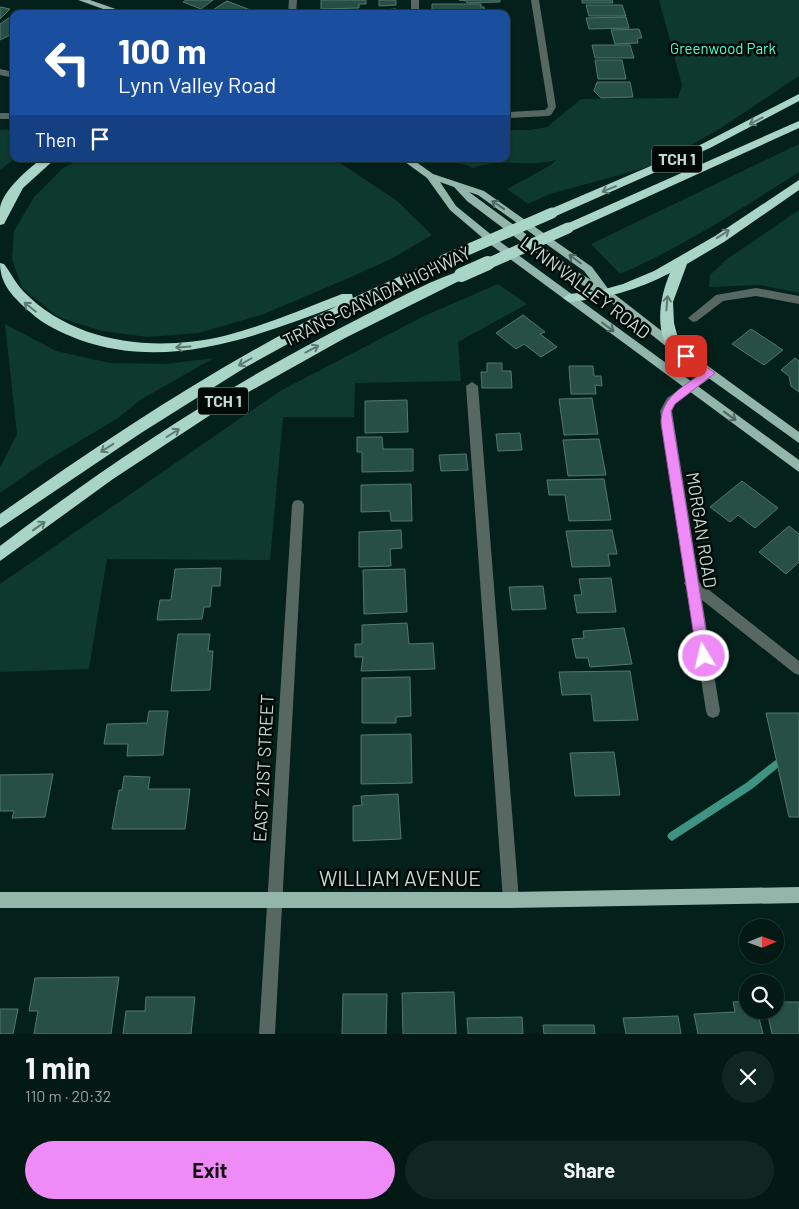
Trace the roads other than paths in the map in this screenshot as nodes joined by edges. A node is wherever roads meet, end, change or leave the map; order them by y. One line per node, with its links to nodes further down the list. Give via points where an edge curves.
1 (82, 0): 3 (main road)
2 (535, 0): 5 (street, via 552,107 548,113)
3 (113, 10)
4 (799, 97): 13 (highway, TRANS-CANADA HIGHWAY / TCH 1, one-way to 13, bridge, via 706,146)
5 (510, 115)
6 (799, 124): 28 (highway, TRANS-CANADA HIGHWAY / TCH 1, one-way to 6, bridge, via 85,492 226,399 358,324)
7 (47, 162): 12 (highway, via 20,185 4,208)
8 (410, 162): 9 (main road)
9 (430, 176): 11 (main road, LYNN VALLEY ROAD); 17 (main road, LYNN VALLEY ROAD, via 453,208)
10 (799, 184): 14 (highway, one-way to 10)
11 (457, 185): 16 (main road, LYNN VALLEY ROAD, via 470,199 572,274); 16 (main road, LYNN VALLEY ROAD, one-way to 11, via 588,269 536,230 480,193)
12 (0, 221)
13 (444, 260): 15 (highway, one-way to 15, via 250,333 195,346 169,348 95,341 56,326 23,301 10,287); 27 (highway, TRANS-CANADA HIGHWAY / TCH 1, one-way to 27, via 341,309 209,382 67,474)
14 (682, 261): 16 (highway, via 629,288); 20 (highway, one-way to 14, via 669,335 666,304 668,291)
15 (0, 267)
16 (608, 294): 17 (highway); 20 (main road, LYNN VALLEY ROAD)
17 (570, 298): 23 (main road, LYNN VALLEY ROAD, one-way to 23)
18 (799, 300): 19 (street, via 756,292 720,298)
19 (694, 318)
20 (674, 346): 21 (main road, LYNN VALLEY ROAD)
21 (709, 373): 23 (street, MORGAN ROAD); 24 (main road, LYNN VALLEY ROAD)
22 (472, 386): 35 (street)
23 (690, 387): 25 (main road, LYNN VALLEY ROAD, one-way to 25); 29 (street, MORGAN ROAD, via 671,401 666,411)
24 (799, 438)
25 (799, 467)
26 (298, 505): 34 (street, EAST 21ST STREET)
27 (0, 522)
28 (0, 555)
29 (691, 583): 30 (street); 31 (street, MORGAN ROAD)
30 (799, 669)
31 (713, 711)
32 (799, 895): 35 (main road, WILLIAM AVENUE)
33 (0, 900): 34 (main road, WILLIAM AVENUE)
34 (275, 900): 35 (main road, WILLIAM AVENUE); 36 (street, EAST 21ST STREET)
35 (512, 900)
36 (266, 1034)

